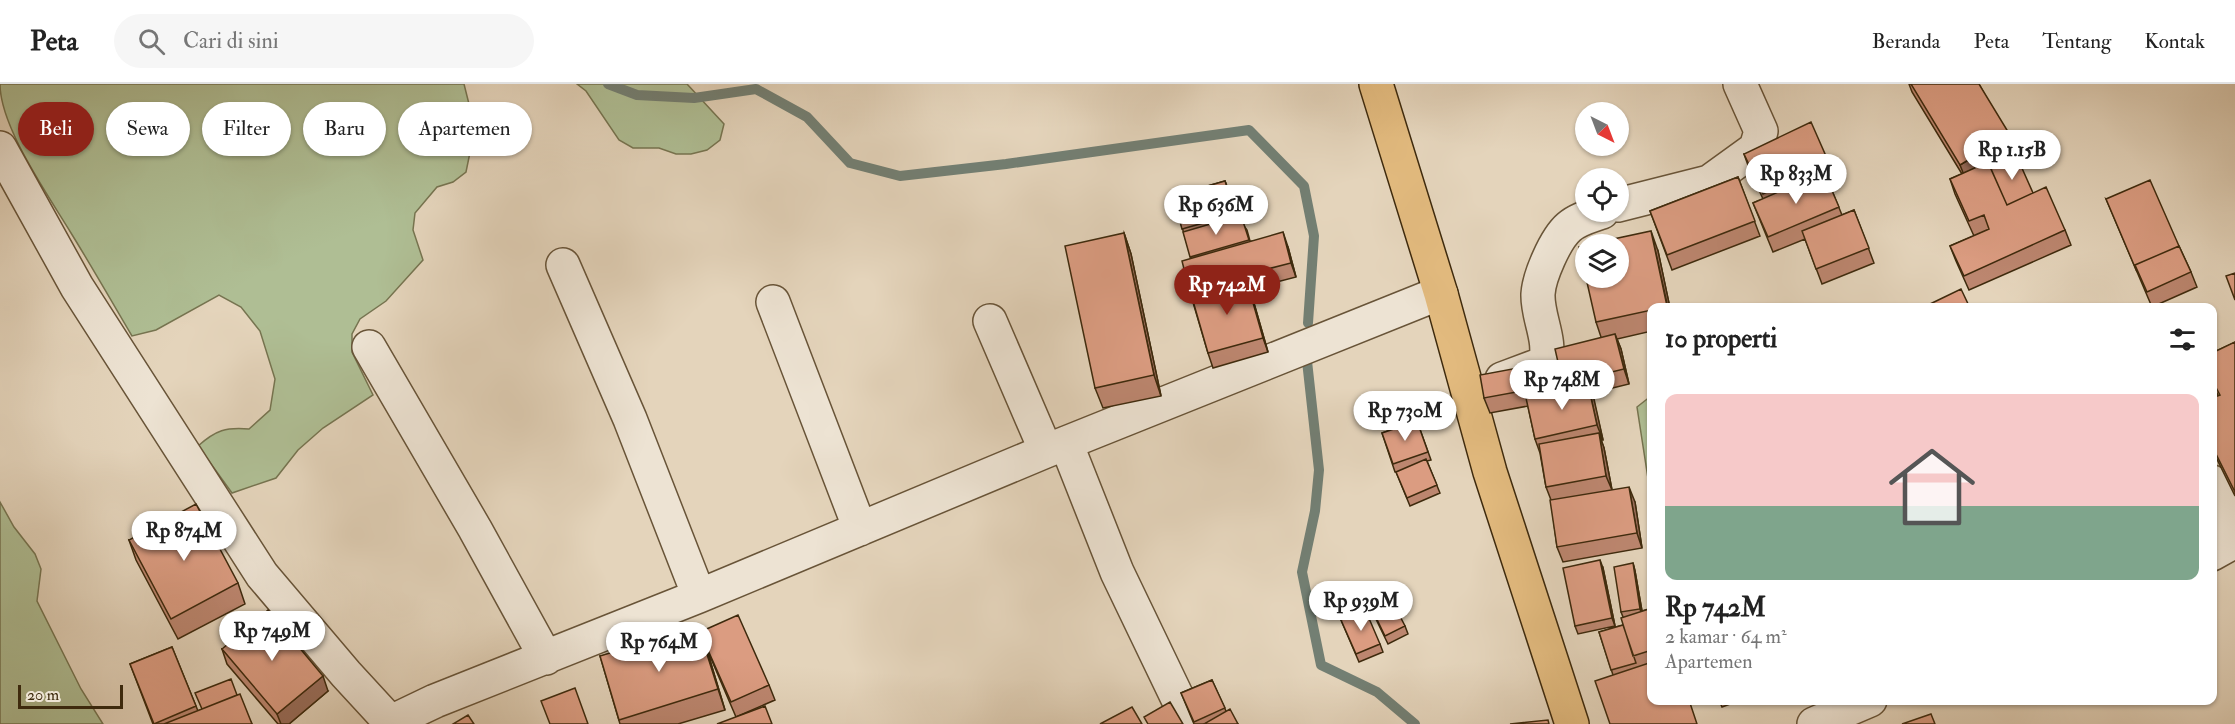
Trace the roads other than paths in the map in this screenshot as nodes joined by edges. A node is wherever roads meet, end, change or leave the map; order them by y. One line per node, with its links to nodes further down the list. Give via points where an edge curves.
1 (1376, 84): 8 (main road)
2 (1740, 84): 5 (street, via 1761,131 1756,148 1709,182)
3 (0, 148): 4 (street)
4 (11, 194): 22 (street, via 77,286 262,575)
5 (1629, 202)
6 (1580, 222): 12 (street, via 1562,235 1538,294 1548,353 1545,363)
7 (563, 265): 19 (street, via 630,419)
8 (1441, 294): 12 (main road); 13 (street)
9 (773, 302): 15 (street)
10 (990, 321): 13 (street)
11 (369, 347): 20 (street)
12 (1469, 390): 24 (main road, via 1494,482)
13 (1056, 447): 15 (street); 23 (street)
14 (2217, 494): 16 (street)
15 (860, 529): 19 (street)
16 (2235, 537)
17 (2235, 542): 18 (street)
18 (2217, 551)
19 (699, 596): 20 (street)
20 (546, 658): 22 (street)
21 (1858, 705): 25 (street)
22 (390, 723)
23 (1190, 724)
24 (1572, 724)
25 (1814, 724)

